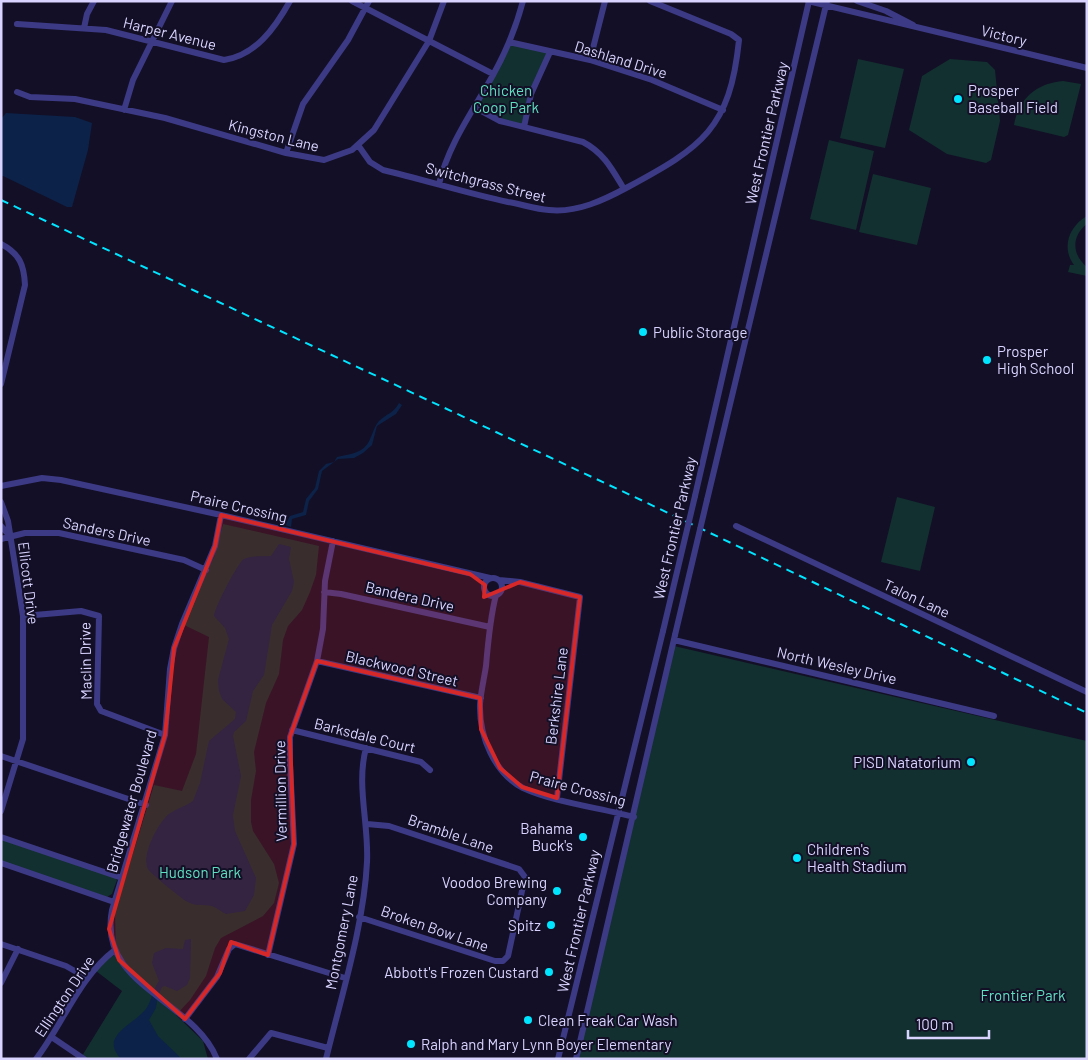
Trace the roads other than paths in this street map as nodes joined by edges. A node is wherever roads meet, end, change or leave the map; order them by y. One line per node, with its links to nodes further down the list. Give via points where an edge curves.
1 (94, 1): 17 (street)
2 (172, 1): 18 (street)
3 (290, 1): 18 (street, Harper Avenue, via 259,43 239,58 224,60)
4 (352, 1): 14 (street)
5 (369, 1): 14 (street)
6 (444, 1): 19 (street, Kingston Lane)
7 (524, 1): 20 (street)
8 (605, 1): 22 (street)
9 (650, 1): 12 (street)
10 (809, 1): 13 (street, Victory); 71 (street, West Frontier Parkway, bridge, via 695,496)
11 (857, 1): 16 (street, Victory)
12 (664, 3): 28 (street, Switchgrass Street, via 739,40 732,89)
13 (826, 4): 16 (street, Victory); 57 (street, West Frontier Parkway, bridge)
14 (366, 8): 19 (street); 31 (street, via 348,40 303,104)
15 (16, 24): 17 (street, Harper Avenue)
16 (916, 26): 23 (street, Victory)
17 (84, 28): 18 (street, Harper Avenue)
18 (151, 41): 27 (street, via 133,80)
19 (429, 41): 24 (street); 30 (street, Kingston Lane, via 374,130)
20 (509, 42): 21 (street, Dashland Drive); 24 (street)
21 (550, 52): 22 (street, Dashland Drive); 29 (street, via 531,94)
22 (590, 60): 28 (street, Dashland Drive, via 652,80)
23 (1087, 68)
24 (493, 74): 26 (street)
25 (17, 92): 27 (street, Kingston Lane, via 30,97 62,97)
26 (474, 107): 29 (street, via 500,121); 32 (street, via 444,161)
27 (124, 110): 31 (street, Kingston Lane, via 165,118)
28 (723, 110): 33 (street, Switchgrass Street, via 708,133 686,154)
29 (524, 127): 33 (street, via 583,142 594,148 606,159)
30 (358, 145): 31 (street, Kingston Lane, via 324,160); 32 (street, Switchgrass Street, via 370,162 383,170)
31 (286, 153)
32 (439, 184): 33 (street, Switchgrass Street, via 550,211 582,208)
33 (624, 189)
34 (1, 244): 35 (street, via 13,250 21,260 25,285)
35 (4, 362): 36 (street)
36 (1, 384)
37 (1, 486): 39 (street, Praire Crossing, via 42,478 61,480)
38 (1, 502): 42 (street, Ellicott Drive)
39 (221, 515): 44 (street, Praire Crossing); 45 (street, Bridgewater Boulevard)
40 (1, 526): 42 (street, Ellicott Drive)
41 (736, 526): 59 (street, Talon Lane)
42 (10, 536): 43 (street, Sanders Drive); 45 (street, Sanders Drive, via 59,533 184,560); 55 (street, Ellicott Drive)
43 (1, 539)
44 (333, 541): 46 (street, Praire Crossing); 51 (street, Vermillion Drive)
45 (206, 570): 63 (street, Bridgewater Boulevard, via 174,648)
46 (470, 574): 47 (street, Praire Crossing); 50 (street, Praire Crossing)
47 (490, 578): 48 (street); 50 (street)
48 (499, 580): 49 (street); 52 (street, via 502,584)
49 (520, 582): 52 (street); 68 (street, Berkshire Lane, via 580,598)
50 (485, 585): 53 (street)
51 (324, 592): 56 (street, Bandera Drive); 58 (street, Vermillion Drive, via 324,629)
52 (498, 592): 53 (street); 54 (street, Praire Crossing)
53 (488, 593): 54 (street, Praire Crossing)
54 (491, 615): 56 (street, Praire Crossing)
55 (23, 616): 63 (street, Maclin Drive, via 81,611 98,616 98,704 101,711); 66 (street, Ellicott Drive, via 23,739)
56 (490, 626): 60 (street, Praire Crossing)
57 (675, 637): 61 (street, North Wesley Drive); 72 (street, West Frontier Parkway)
58 (317, 661): 60 (street, Blackwood Street); 62 (street, Vermillion Drive)
59 (1087, 692)
60 (481, 698): 68 (street, Praire Crossing, via 481,729 500,768 522,787)
61 (994, 716)
62 (292, 730): 64 (street, Barksdale Court); 82 (street, Vermillion Drive, via 290,764 294,844)
63 (165, 735): 69 (street, Bridgewater Boulevard)
64 (366, 748): 67 (street, Barksdale Court, via 421,762); 73 (street, Montgomery Lane, via 362,771)
65 (1, 756): 66 (street)
66 (18, 761): 69 (street); 70 (street, Ellicott Drive)
67 (430, 770)
68 (556, 798): 71 (street, Praire Crossing)
69 (146, 805): 76 (street, Bridgewater Boulevard)
70 (1, 811)
71 (617, 812): 72 (street, Praire Crossing); 95 (street, West Frontier Parkway)
72 (634, 816): 96 (street, West Frontier Parkway)
73 (366, 824): 78 (street, Montgomery Lane, via 367,861); 83 (street, Bramble Lane, via 388,826 519,869 525,882 508,956)
74 (1, 837): 76 (street)
75 (1, 864): 77 (street)
76 (122, 878): 77 (street, Bridgewater Boulevard)
77 (114, 902): 81 (street, Bridgewater Boulevard, via 109,929)
78 (359, 916): 83 (street, Broken Bow Lane); 85 (street, Montgomery Lane)
79 (1, 944): 80 (street)
80 (18, 949): 84 (street, via 66,966); 86 (street)
81 (115, 950): 84 (street, Ellington Drive); 87 (street, Bridgewater Boulevard, via 119,960)
82 (268, 954): 85 (street); 87 (street, via 232,945 217,977)
83 (503, 961)
84 (87, 978): 88 (street, Ellington Drive)
85 (345, 978): 89 (street, Montgomery Lane)
86 (1, 983)
87 (185, 1018): 92 (street, Bridgewater Boulevard, via 205,1036)
88 (53, 1038): 90 (street, Ellington Drive); 91 (street)
89 (328, 1048): 93 (street, via 271,1033); 94 (street, Montgomery Lane)
90 (36, 1059)
91 (84, 1059)
92 (217, 1059)
93 (249, 1059)
94 (326, 1059)
95 (558, 1059)
96 (576, 1059)

